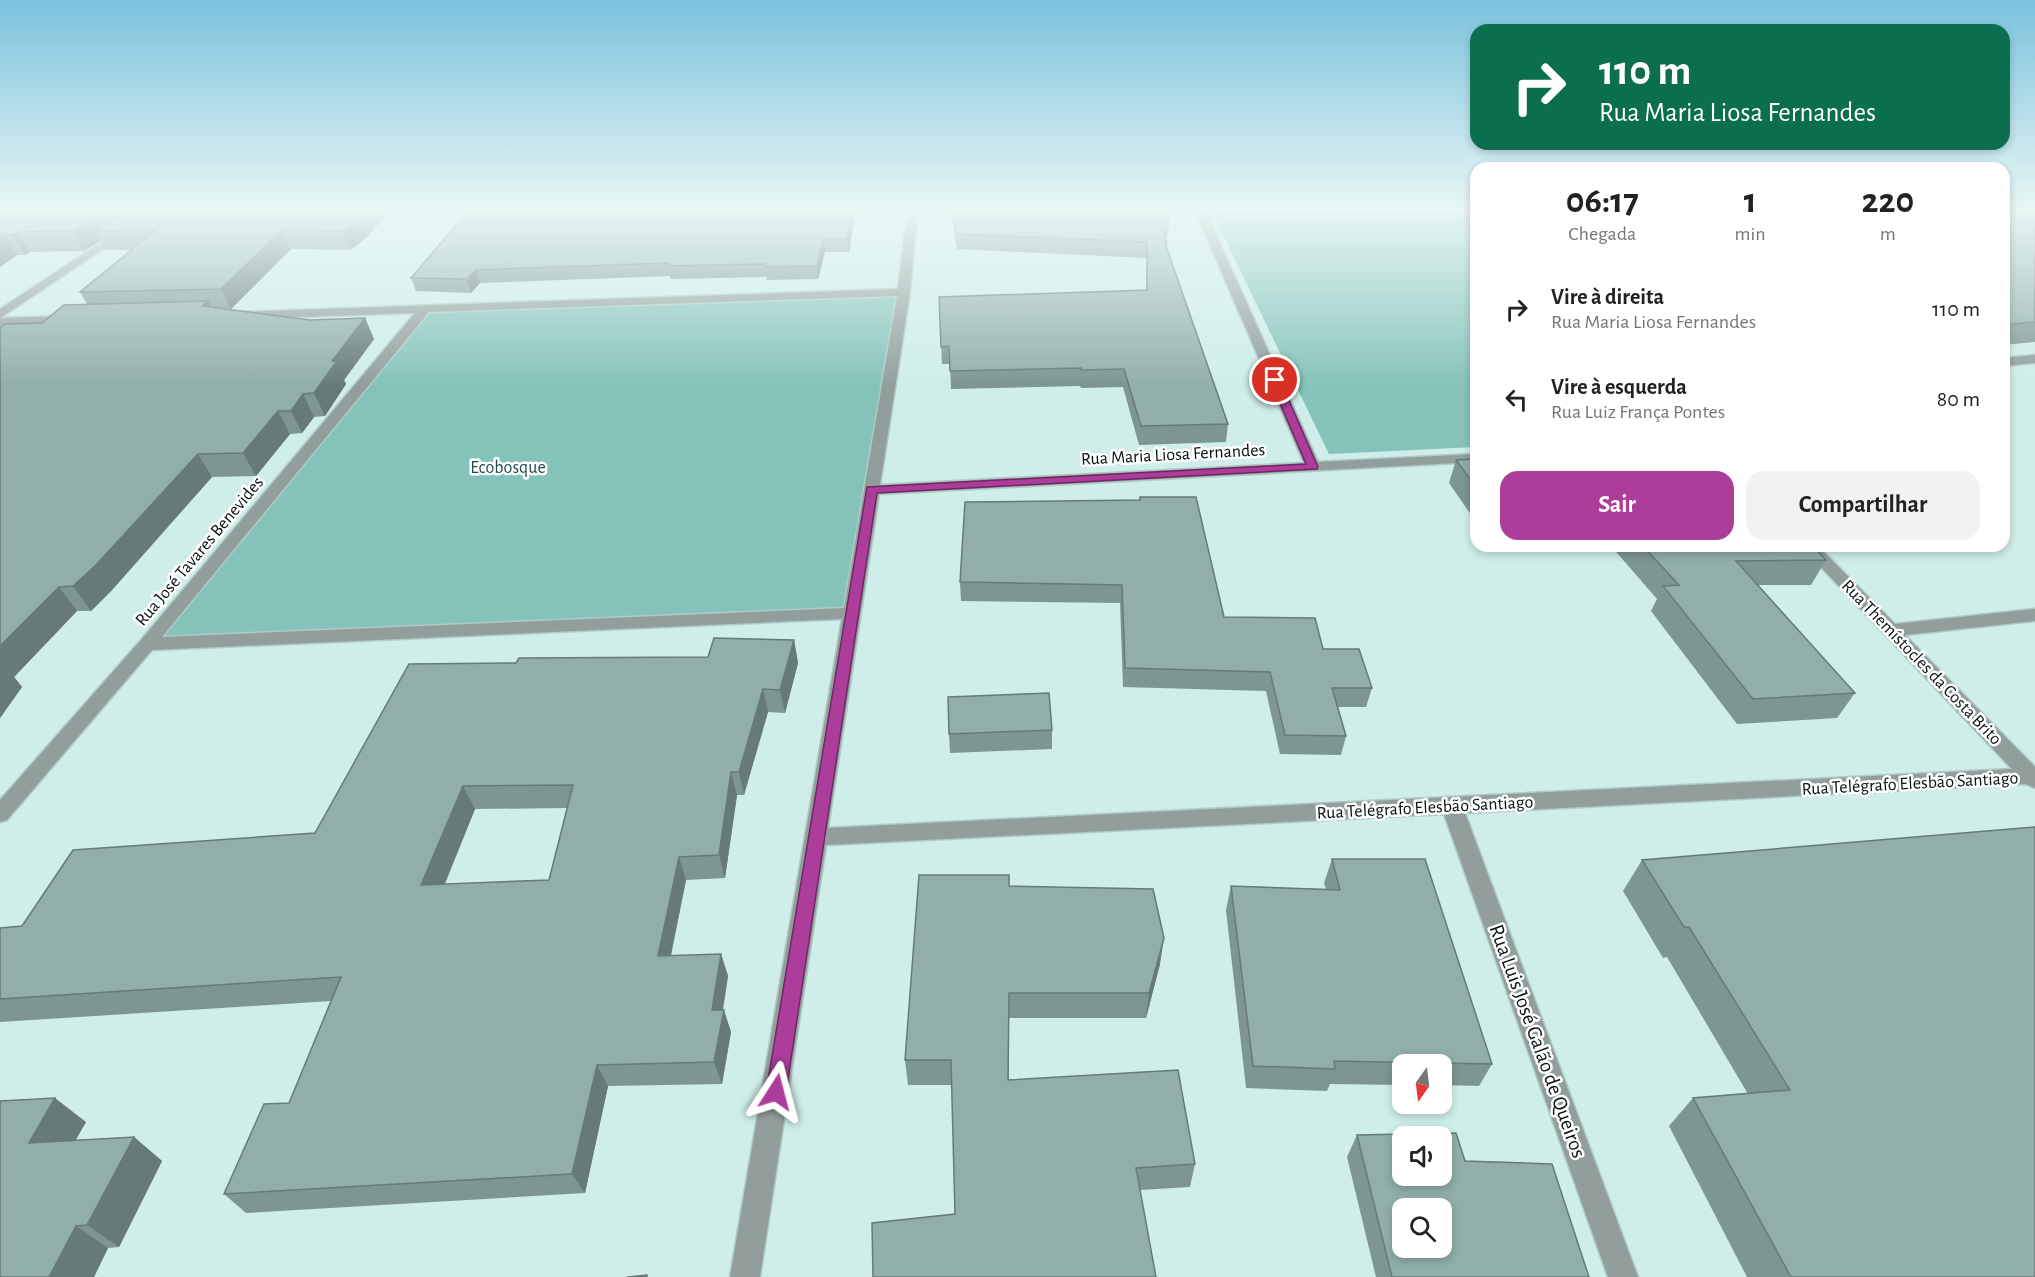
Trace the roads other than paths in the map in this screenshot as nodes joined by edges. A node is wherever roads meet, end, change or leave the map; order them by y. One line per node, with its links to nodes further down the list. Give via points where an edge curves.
1 (71, 268): 6 (street)
2 (907, 268): 4 (street)
3 (1224, 268): 13 (street)
4 (904, 292): 5 (street); 14 (street)
5 (424, 310): 7 (street); 19 (street, Rua José Tavares Benevides)
6 (0, 315)
7 (236, 315)
8 (82, 319): 9 (street)
9 (0, 322)
10 (2035, 359): 11 (street)
11 (2010, 361)
12 (1470, 458): 13 (street, Rua Maria Liosa Fernandes)
13 (1313, 467): 14 (street, Rua Maria Liosa Fernandes)
14 (871, 490): 16 (street)
15 (1815, 552): 18 (street, Rua Themístocles da Costa Brito)
16 (851, 613): 19 (street); 23 (street)
17 (2035, 615): 18 (street)
18 (1892, 630): 20 (street, Rua Themístocles da Costa Brito)
19 (147, 644): 22 (street, Rua José Tavares Benevides)
20 (2033, 778): 21 (street, Rua Telégrafo Elesbão Santiago)
21 (1452, 806): 23 (street, Rua Telégrafo Elesbão Santiago); 25 (street, Rua Luis José Galão de Queiros)
22 (0, 814)
23 (818, 837): 24 (street)
24 (746, 1277)
25 (1623, 1277)

